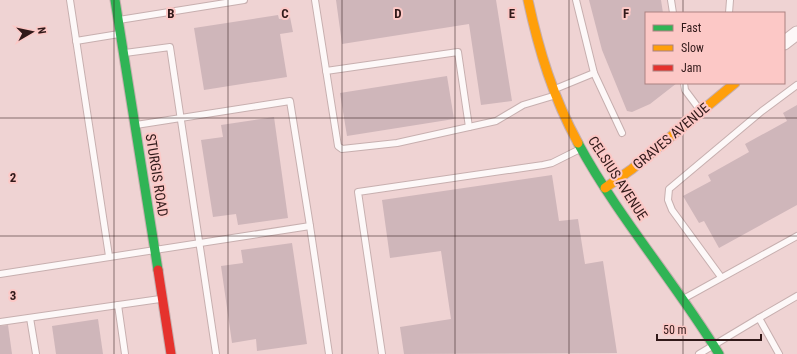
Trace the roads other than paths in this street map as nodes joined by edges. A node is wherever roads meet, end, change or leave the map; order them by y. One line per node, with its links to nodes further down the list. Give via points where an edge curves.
1 (70, 0): 14 (lane)
2 (115, 0): 11 (street, STURGIS ROAD)
3 (244, 0): 11 (lane)
4 (315, 0): 17 (lane)
5 (528, 0): 22 (street, CELSIUS AVENUE)
6 (576, 0): 18 (lane)
7 (671, 0): 9 (lane)
8 (730, 0): 10 (lane)
9 (673, 12)
10 (729, 12)
11 (118, 20): 13 (street, STURGIS ROAD)
12 (797, 33): 15 (street)
13 (121, 34): 14 (lane); 16 (street, STURGIS ROAD)
14 (76, 41): 34 (lane)
15 (785, 43)
16 (124, 53): 24 (lane, via 170,46); 25 (street, STURGIS ROAD)
17 (326, 71): 26 (lane, via 458,52); 26 (lane, via 338,146 342,149 397,142)
18 (594, 74): 22 (lane); 27 (lane)
19 (684, 84): 23 (lane, via 685,90)
20 (734, 84): 23 (street, GRAVES AVENUE)
21 (797, 85): 36 (lane, via 668,189 668,200 672,210)
22 (555, 92): 26 (lane, via 524,105 496,121); 28 (street, CELSIUS AVENUE, via 566,121)
23 (701, 112): 29 (street, GRAVES AVENUE)
24 (181, 118): 25 (lane); 30 (lane, via 290,101); 32 (lane)
25 (135, 125): 33 (street, STURGIS ROAD)
26 (469, 127)
27 (622, 133)
28 (582, 149): 29 (street, CELSIUS AVENUE); 50 (lane, via 543,165 358,192)
29 (605, 188): 39 (street, CELSIUS AVENUE)
30 (310, 226): 32 (lane); 49 (lane)
31 (797, 236): 36 (lane)
32 (199, 244): 33 (lane); 48 (lane)
33 (155, 250): 34 (lane); 38 (street, STURGIS ROAD)
34 (109, 256): 35 (lane)
35 (0, 274)
36 (721, 277): 39 (lane)
37 (797, 296): 42 (lane)
38 (162, 298): 40 (lane); 47 (street, STURGIS ROAD)
39 (684, 299): 44 (street, CELSIUS AVENUE)
40 (118, 305): 41 (lane); 46 (lane)
41 (30, 318): 43 (lane); 45 (lane)
42 (759, 318): 44 (lane); 53 (lane)
43 (0, 322)
44 (713, 344): 51 (lane); 52 (street, CELSIUS AVENUE)
45 (36, 354)
46 (125, 354)
47 (171, 354)
48 (216, 354)
49 (329, 354)
50 (382, 354)
51 (699, 354)
52 (719, 354)
53 (779, 354)

